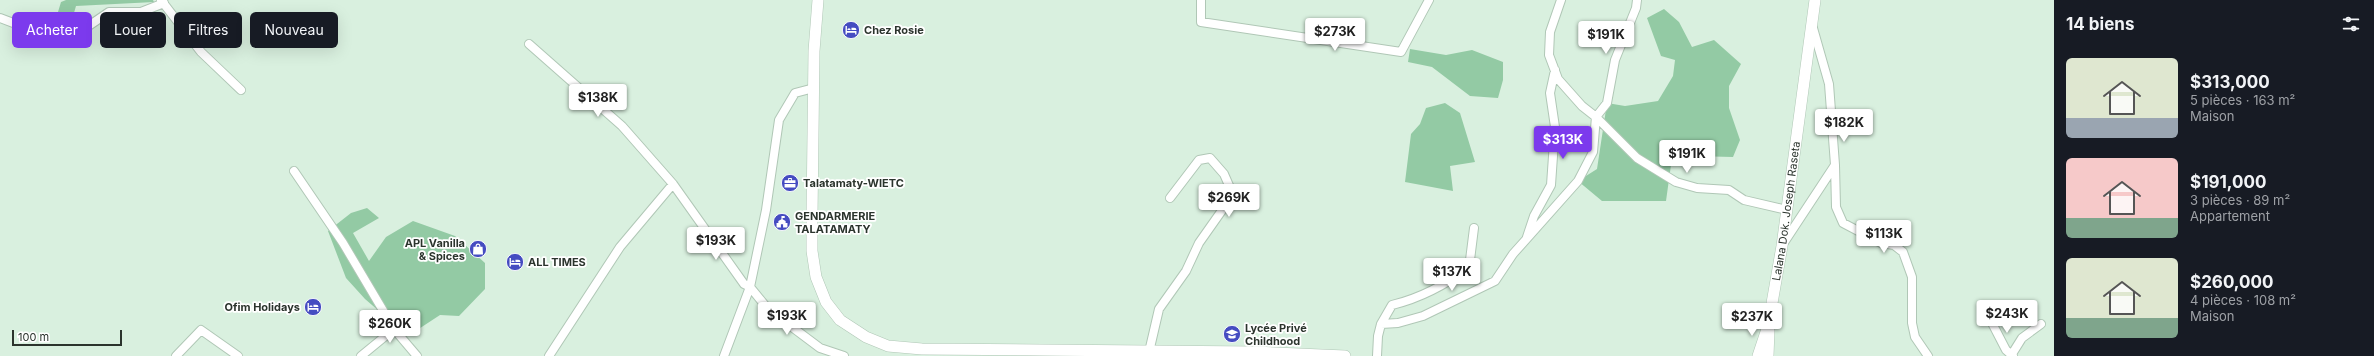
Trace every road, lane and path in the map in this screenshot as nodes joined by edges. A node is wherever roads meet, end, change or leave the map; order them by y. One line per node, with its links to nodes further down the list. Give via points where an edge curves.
1 (818, 0): 12 (main road)
2 (1201, 0): 3 (street, via 1201,22 1401,52)
3 (1429, 0)
4 (1561, 0): 11 (street, via 1550,32 1548,54)
5 (1637, 0): 14 (street, via 1615,60 1607,103)
6 (1815, 0): 9 (main road, Lalana Dok. Joseph Raseta)
7 (163, 2): 8 (street, via 141,12 109,12 90,25 51,32 29,29); 13 (street, via 201,52)
8 (0, 18)
9 (1812, 23): 15 (street, via 1829,84); 19 (main road, Lalana Dok. Joseph Raseta)
10 (529, 44): 17 (street, via 622,126)
11 (1555, 70): 14 (street, via 1558,79 1582,106); 21 (street, via 1550,93 1555,127 1551,185 1534,216)
12 (814, 88): 23 (street, via 795,93 779,120 766,210); 29 (main road, via 814,267 826,302 840,320 866,337 888,346 922,349)
13 (241, 90)
14 (1596, 117): 19 (street, via 1637,158 1676,182 1697,188 1729,190 1744,200); 21 (street, via 1593,152 1578,182)
15 (1835, 165): 22 (street); 43 (street, via 1836,207 1843,223 1881,243 1894,245 1903,252 1912,277 1912,324 1915,337)
16 (294, 171): 28 (street, via 343,243)
17 (673, 184): 23 (street, via 744,284); 36 (street, via 620,247)
18 (1170, 198): 29 (street, via 1199,160 1210,158 1224,174 1231,190 1230,199 1199,243 1186,271 1159,309)
19 (1787, 210): 22 (main road, Lalana Dok. Joseph Raseta)
20 (1474, 228): 25 (street, via 1469,268 1443,286 1412,300 1392,305)
21 (1526, 239): 25 (street, via 1495,281 1423,316 1398,323)
22 (1782, 246): 27 (main road, Lalana Dok. Joseph Raseta)
23 (750, 287): 37 (street); 38 (street, via 768,309 820,348)
24 (1992, 323): 31 (street, via 2000,341)
25 (1381, 324): 40 (street)
26 (2041, 324): 31 (street, via 2022,338)
27 (1768, 326): 41 (main road); 42 (main road)
28 (394, 329): 34 (street); 35 (street)
29 (1149, 352): 30 (main road)
30 (1252, 354): 39 (main road)
31 (2013, 355)
32 (176, 356): 33 (street, via 201,330)
33 (238, 356)
34 (361, 356)
35 (418, 356)
36 (549, 356)
37 (724, 356)
38 (844, 356)
39 (1345, 356)
40 (1377, 356)
41 (1758, 356)
42 (1768, 356)
43 (1928, 356)

